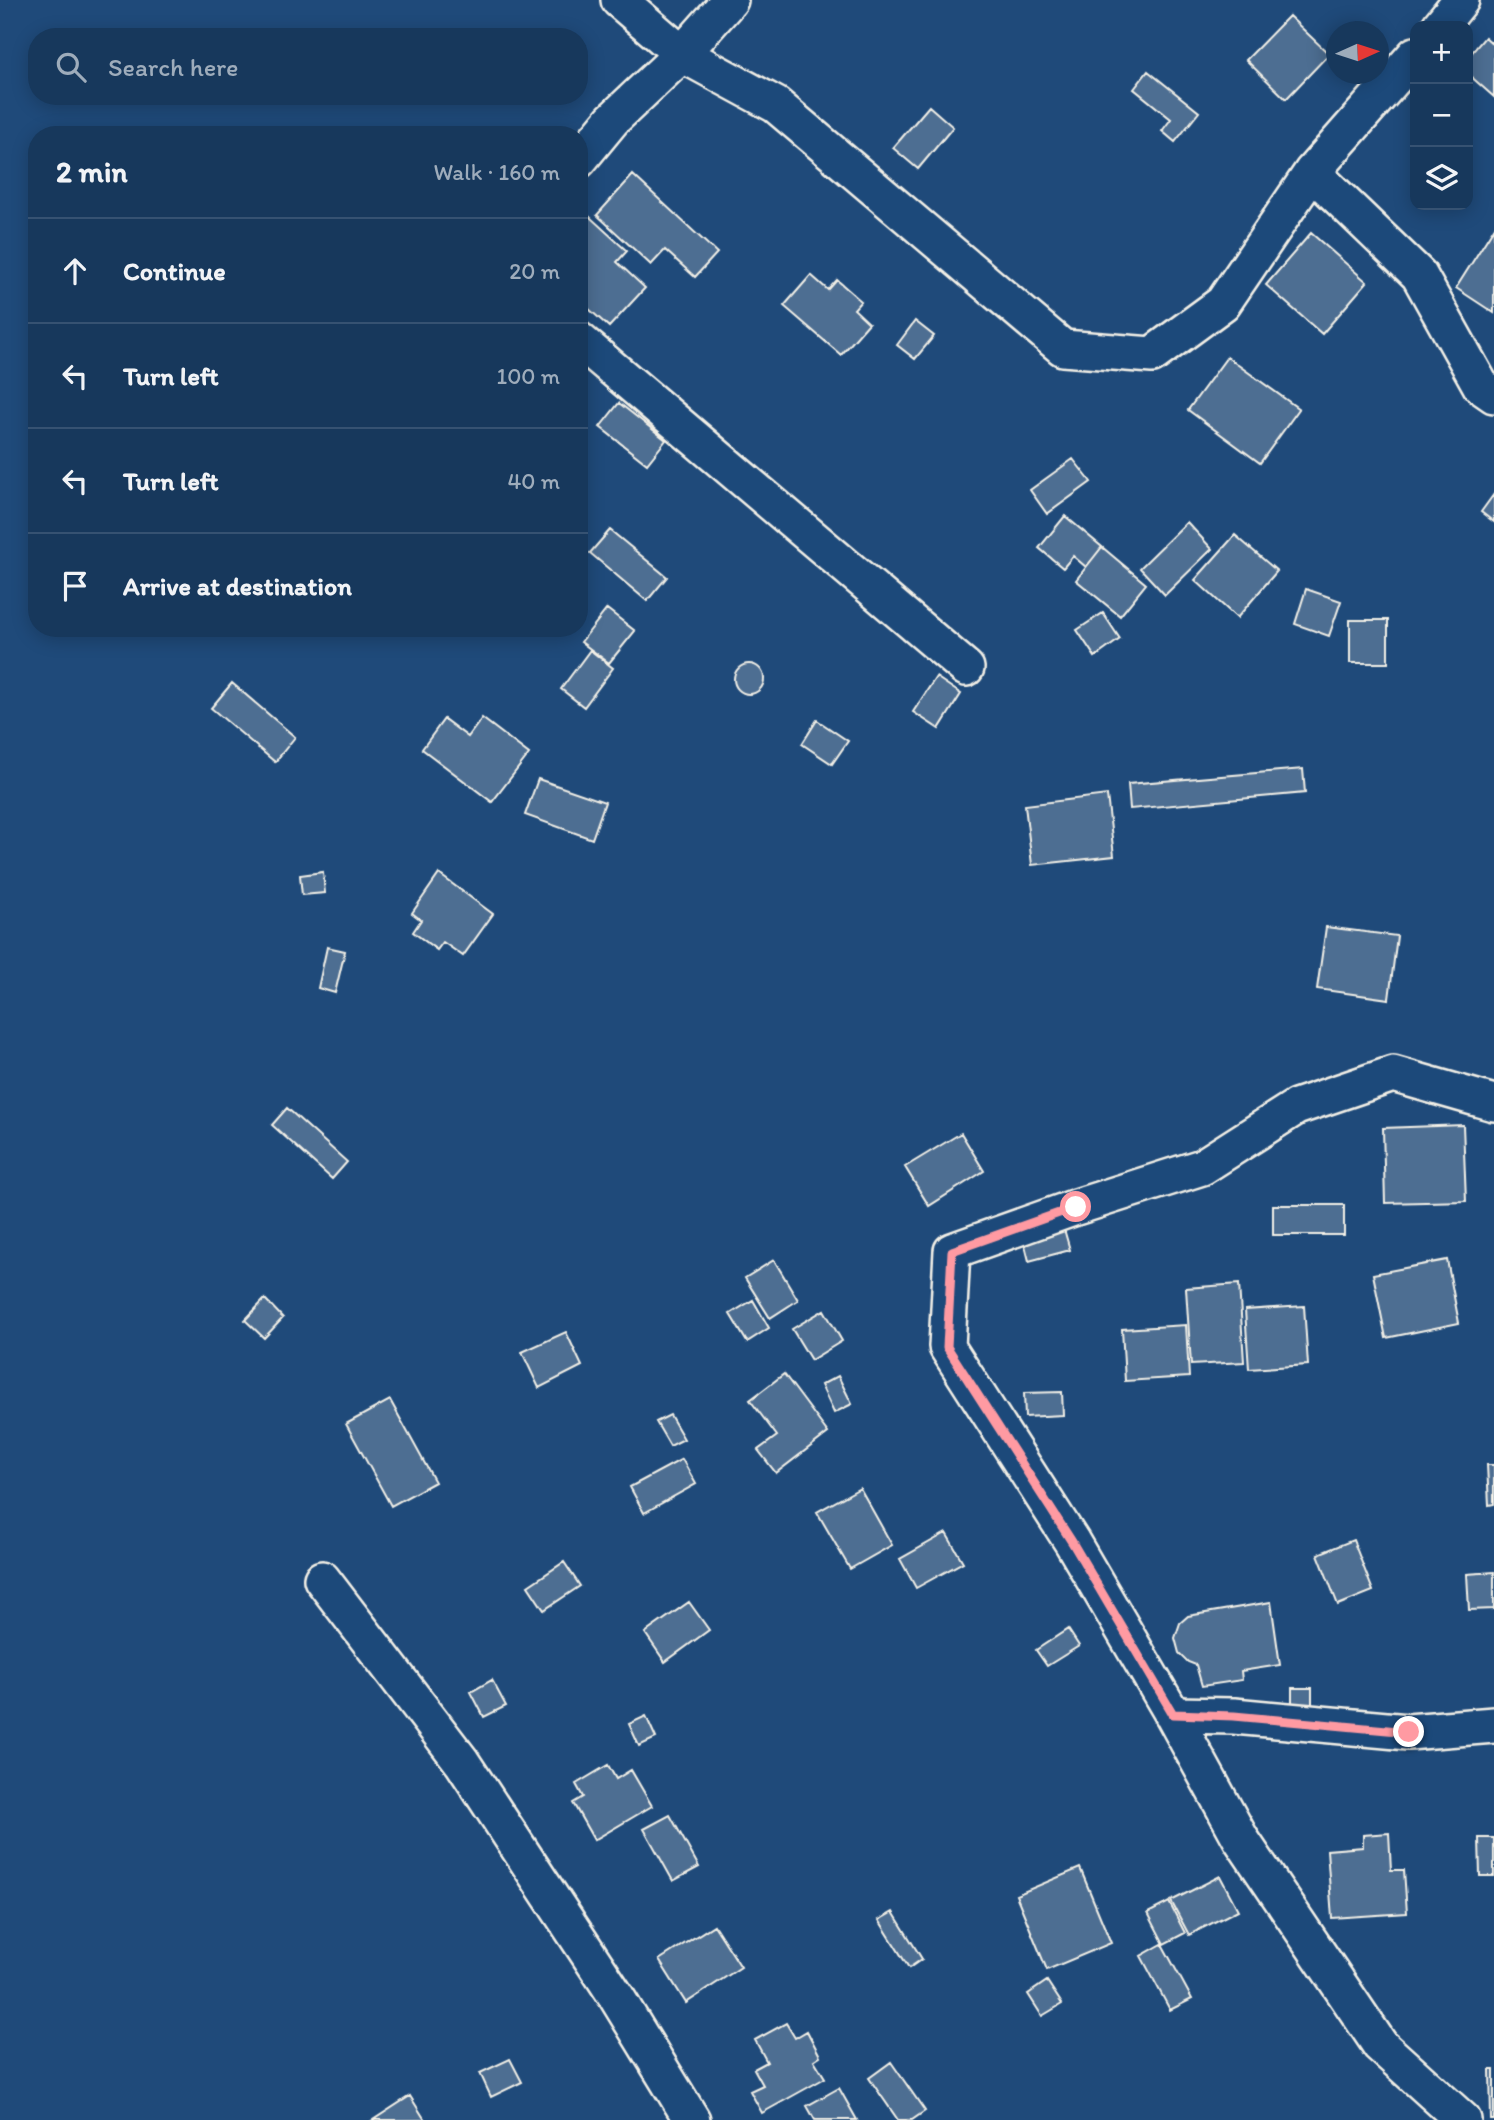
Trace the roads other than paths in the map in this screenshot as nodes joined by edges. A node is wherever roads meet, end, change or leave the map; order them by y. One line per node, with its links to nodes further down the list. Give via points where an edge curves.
1 (620, 0): 5 (street)
2 (730, 0): 5 (street)
3 (1461, 0): 4 (street)
4 (1444, 21)
5 (681, 54): 7 (street); 8 (street, via 776,105 1063,348 1152,355 1223,303)
6 (1410, 60): 8 (street)
7 (588, 149)
8 (1312, 172): 10 (street, via 1419,275 1481,386)
9 (588, 348): 11 (street)
10 (1494, 396)
11 (966, 668)
12 (1494, 1103): 14 (street, via 1393,1074 1296,1107 1202,1167 952,1251 947,1347 1072,1542)
13 (321, 1579): 16 (street, via 462,1762)
14 (1173, 1714): 15 (street, via 1409,1732); 17 (street, via 1241,1839 1380,2045)
15 (1494, 1725)
16 (692, 2120)
17 (1463, 2120)

